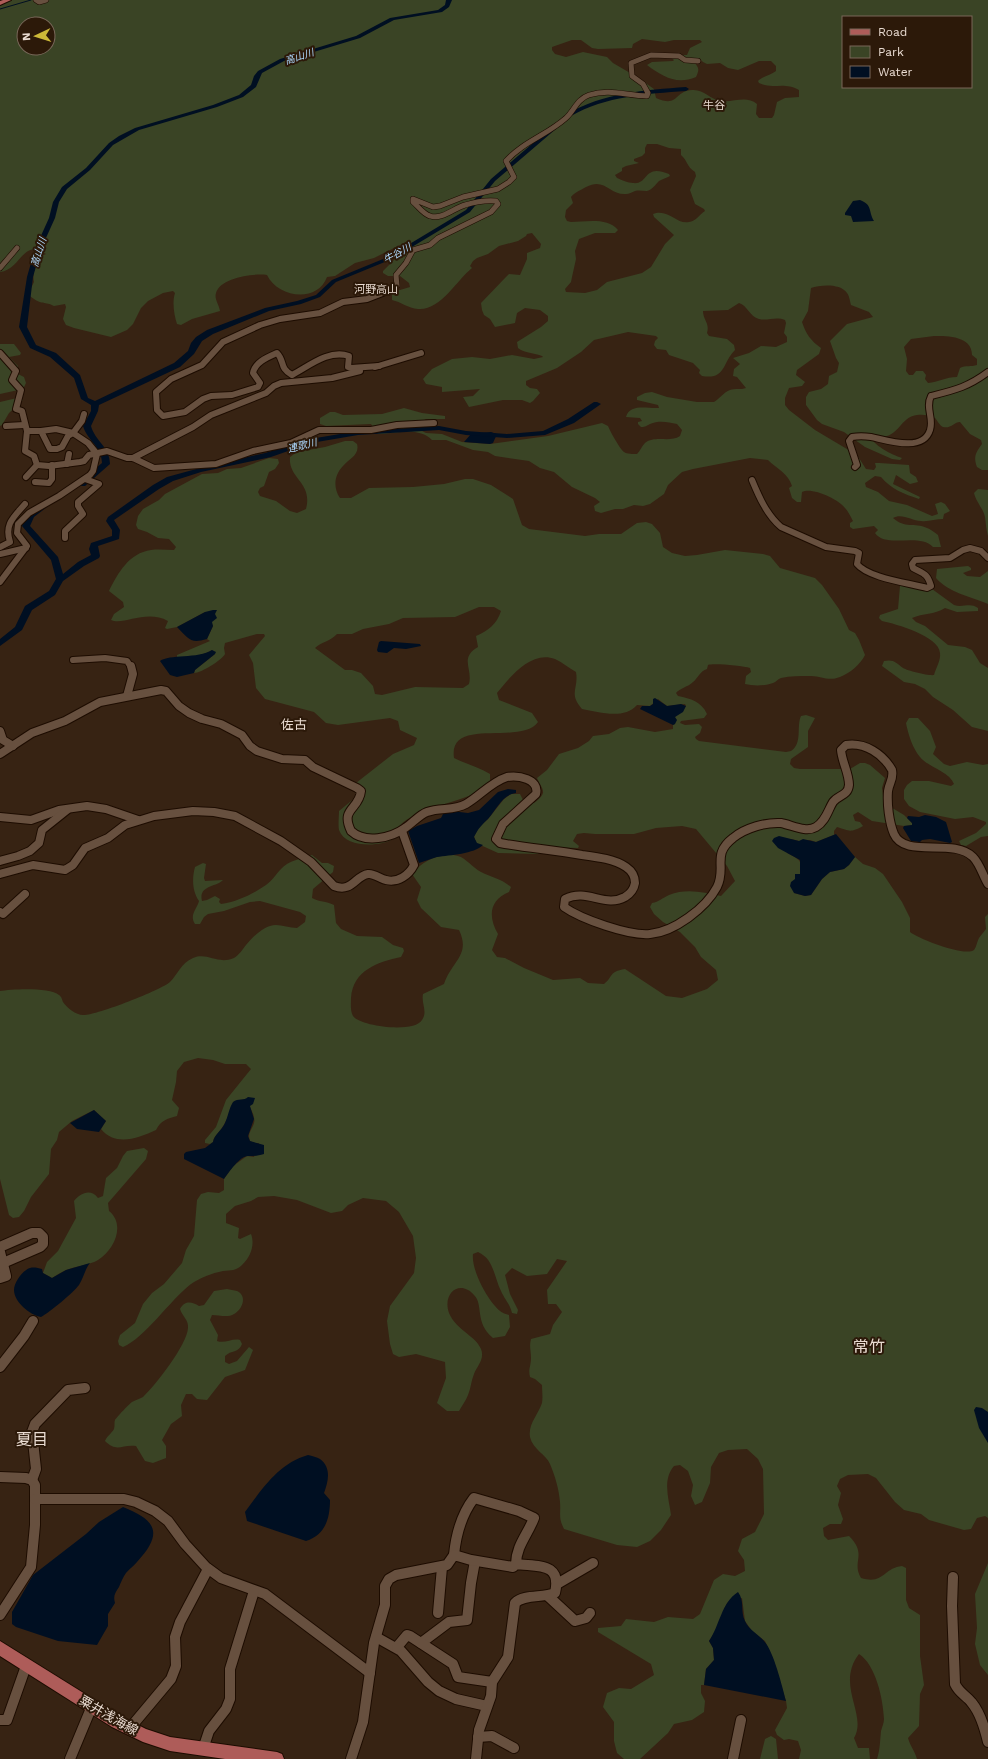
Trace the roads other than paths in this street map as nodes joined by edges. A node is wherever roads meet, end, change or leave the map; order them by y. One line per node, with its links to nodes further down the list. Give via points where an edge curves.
1 (8, 0): 4 (main road)
2 (36, 0): 3 (street)
3 (46, 0)
4 (0, 3)
5 (698, 61): 10 (street, via 677,56 651,55 638,59 631,63 632,76 647,89 647,96 611,91 583,98 566,118 508,158 506,166 514,172 514,177 507,184 440,206 413,199 424,212 432,216 446,214 465,205 492,201 498,204 491,212 438,238 430,245 413,250 396,275 397,286 391,290 367,299 337,303 320,313 275,320 223,342 202,365 171,379 156,392 157,410 163,416 175,415 185,412 211,396 232,395 258,387 260,383 253,371 263,359 276,353 280,356 284,371 292,375 332,355 349,356 348,367 352,368)
6 (17, 248): 7 (street, via 8,262)
7 (0, 268)
8 (0, 353): 15 (street, via 16,371 12,380 21,390 16,409 22,412)
9 (421, 353): 10 (street)
10 (379, 366): 20 (street, via 332,378 280,383 266,393 211,415)
11 (988, 372): 24 (street, via 963,388 931,396 928,402 931,426 929,434 920,440 894,444 868,436 852,437 849,441 857,465)
12 (84, 414): 17 (street, via 82,422)
13 (434, 423): 20 (street, via 397,425 370,430 319,430 291,443 253,451 216,464 154,468)
14 (6, 426): 15 (street)
15 (25, 428): 16 (street); 22 (street, via 25,451 34,456)
16 (41, 431): 17 (street, via 56,429); 17 (street, via 52,450 64,447 68,436)
17 (73, 433): 19 (street, via 88,443)
18 (69, 454): 21 (street)
19 (97, 454): 20 (street, via 107,451); 21 (street, via 89,455 84,461); 26 (street)
20 (133, 458)
21 (67, 464): 23 (street)
22 (37, 465): 23 (street); 25 (street)
23 (52, 465): 28 (street, via 50,483)
24 (854, 467)
25 (26, 477)
26 (88, 480): 30 (street, via 99,485 78,502 83,514 65,531); 32 (street, via 38,507 21,521 17,533 26,542)
27 (752, 480): 34 (street, via 760,500 781,527 826,547 856,551 859,553 859,567 873,574 927,588 931,586 928,575 913,568 915,560 955,557 967,549 985,552)
28 (35, 482)
29 (24, 504): 31 (street, via 9,523 7,533 10,542)
30 (65, 538)
31 (0, 547)
32 (26, 548): 33 (street); 35 (street)
33 (0, 554)
34 (988, 558)
35 (0, 582)
36 (72, 660): 37 (street, via 105,658 127,661 133,674)
37 (127, 696): 39 (street, via 100,702 65,721 32,733); 44 (street, via 165,690 189,713 237,731 253,749 282,759 305,760 313,767 357,788 361,791 360,799 348,812 347,818 350,830 359,837 384,837)
38 (0, 732): 39 (street, via 3,740)
39 (13, 746): 40 (street)
40 (0, 754)
41 (68, 808): 42 (street, via 27,820); 43 (street, via 81,805 102,807 130,820); 45 (street, via 42,830 41,837 30,851)
42 (0, 817)
43 (143, 820): 44 (street, via 193,811 235,816 281,841 311,862 339,888 351,886 366,874 392,881 410,873 414,865); 46 (street, via 125,825 108,838 85,848 73,865 65,870 33,864)
44 (402, 831): 47 (street, via 425,813 465,805 505,777 514,776 528,780 534,783 536,792 504,823 496,839 500,843 606,859 628,868 632,872 635,885 624,898 603,900 586,895 574,895 565,899 564,907 632,932 654,934 687,918 710,898 721,877 721,852 731,838 744,831 773,823 804,829 820,825 833,807 833,802 848,791 848,772 841,750 846,745 856,744 864,745 877,753 892,769 893,778 888,795 892,829 897,840 915,847 940,846 961,850 973,857)
45 (0, 861)
46 (0, 874)
47 (988, 884)
48 (24, 894): 49 (street, via 3,914)
49 (0, 912)
50 (0, 1247): 52 (street, via 32,1234 39,1233 43,1237 43,1244 40,1247)
51 (0, 1252): 52 (street)
52 (3, 1263): 53 (street, via 6,1276)
53 (0, 1278)
54 (34, 1321): 55 (street)
55 (0, 1367)
56 (85, 1388): 58 (street, via 68,1390 41,1415 33,1428 36,1470)
57 (0, 1477): 58 (street)
58 (32, 1480): 59 (street, via 35,1485)
59 (35, 1499): 65 (street, via 124,1498 136,1502 168,1521); 72 (street, via 31,1567)
60 (454, 1555): 61 (street); 63 (street, via 461,1519 474,1498 534,1518 521,1540); 64 (street, via 447,1565)
61 (476, 1561): 63 (street, via 513,1567); 74 (street, via 470,1580 466,1620 449,1622)
62 (593, 1563): 67 (street, via 570,1574)
63 (516, 1564): 67 (street, via 548,1567 554,1571)
64 (442, 1567): 70 (street); 73 (street, via 396,1575 389,1579 385,1586 385,1605)
65 (208, 1569): 68 (street, via 220,1578); 84 (street, via 176,1632 176,1671)
66 (953, 1577): 86 (street, via 955,1684 959,1692 972,1703 984,1726)
67 (557, 1584): 69 (street, via 555,1593)
68 (254, 1591): 78 (street, via 265,1594); 88 (street, via 230,1669 230,1699 226,1709 209,1731)
69 (548, 1596): 71 (street, via 575,1621 586,1618); 79 (street, via 517,1600 508,1657)
70 (438, 1613)
71 (590, 1613)
72 (0, 1615)
73 (376, 1637): 75 (street); 78 (street)
74 (421, 1643): 75 (street, via 407,1635); 79 (street, via 453,1664 458,1677)
75 (396, 1647): 81 (street, via 440,1691 462,1701)
76 (0, 1648): 77 (main road, 粟井浅海線)
77 (26, 1666): 80 (main road, 粟井浅海線); 82 (street, via 7,1720)
78 (370, 1673): 91 (street, via 363,1722)
79 (492, 1682): 81 (street)
80 (92, 1706): 84 (main road, 粟井浅海線); 89 (street)
81 (487, 1706): 85 (street)
82 (0, 1720)
83 (741, 1720): 93 (street)
84 (130, 1728): 88 (main road, 粟井浅海線, via 170,1744)
85 (478, 1737): 87 (street, via 492,1736); 92 (street)
86 (988, 1742)
87 (514, 1748)
88 (206, 1752): 90 (main road, 粟井浅海線)
89 (70, 1759)
90 (277, 1759)
91 (351, 1759)
92 (476, 1759)
93 (733, 1759)

